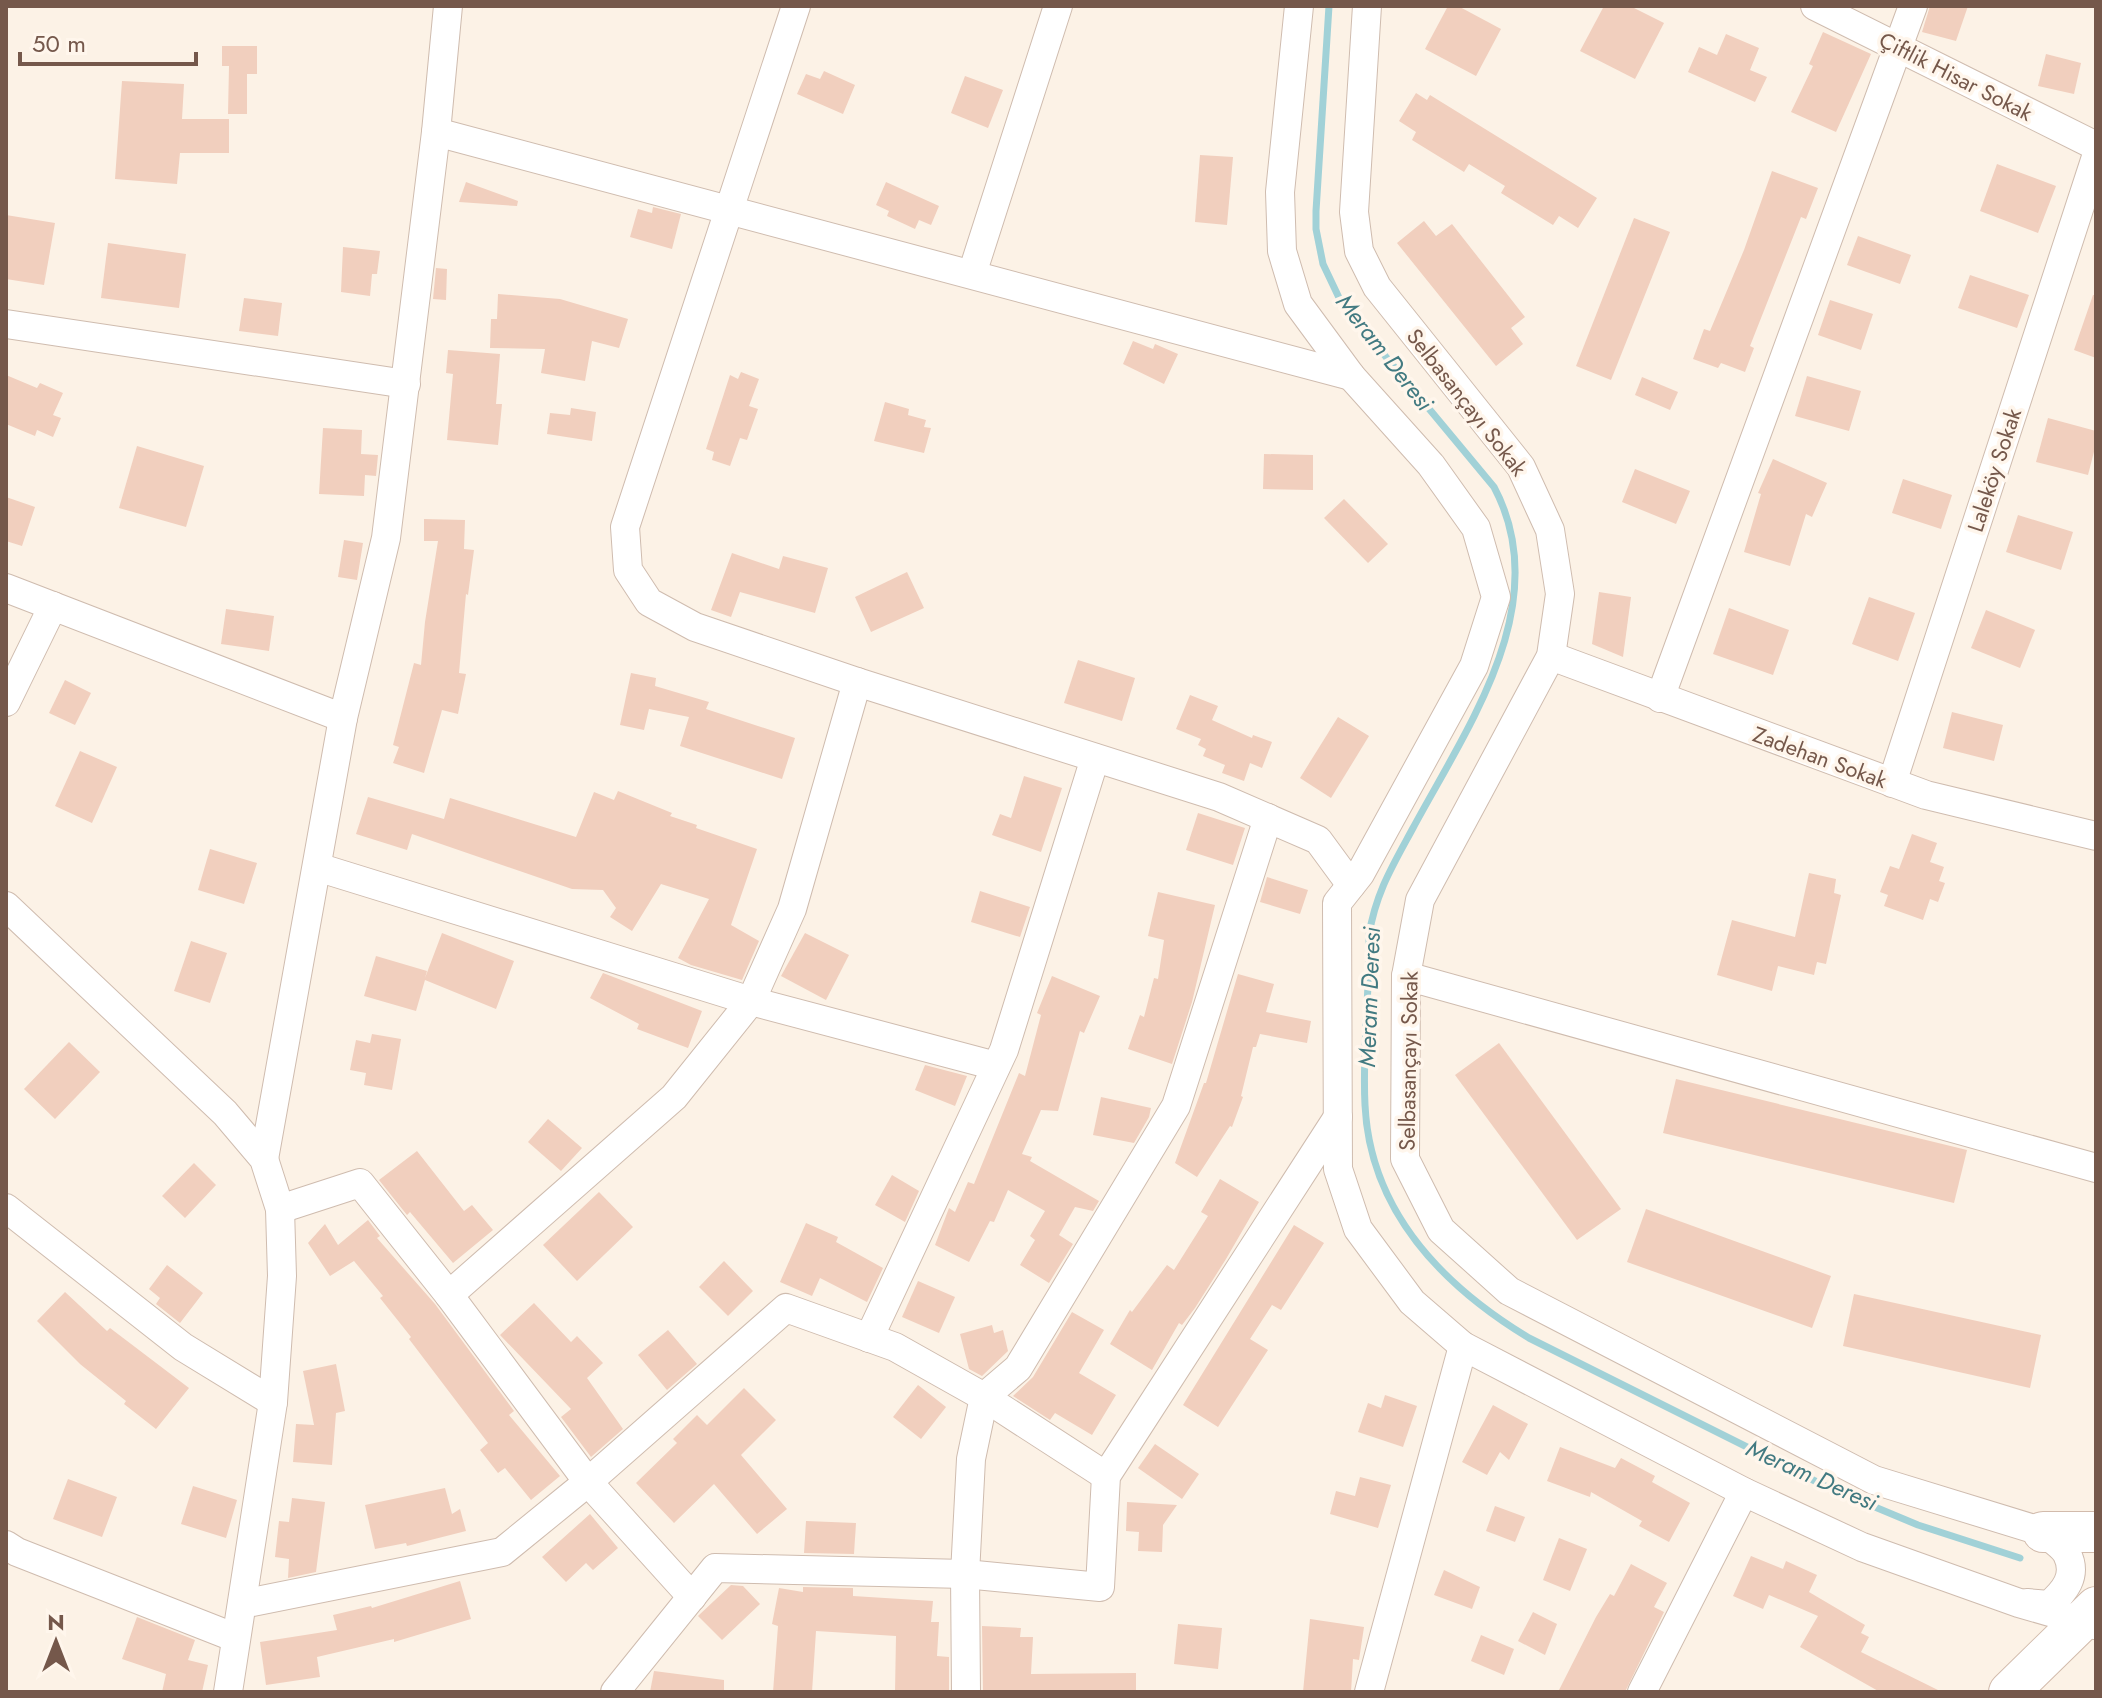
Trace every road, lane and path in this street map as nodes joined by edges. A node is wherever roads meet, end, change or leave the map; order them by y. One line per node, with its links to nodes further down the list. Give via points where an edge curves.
1 (448, 6): 9 (street)
2 (796, 6): 12 (street)
3 (1058, 6): 13 (street)
4 (1299, 6): 15 (street, via 1280,192 1282,251 1298,304)
5 (1367, 6): 19 (street, Selbasançayı Sokak, via 1354,212 1359,251 1377,287 1521,467 1550,530 1560,594)
6 (1815, 6): 8 (street, Çiftlik Hisar Sokak)
7 (1913, 6): 8 (street)
8 (1900, 48): 10 (street, Çiftlik Hisar Sokak); 21 (street)
9 (436, 132): 12 (street); 16 (street)
10 (2096, 146)
11 (2096, 157): 25 (street, Laleköy Sokak)
12 (730, 208): 13 (street); 20 (street, via 625,527 628,570 649,602 695,627)
13 (972, 274): 15 (street)
14 (6, 324): 16 (street)
15 (1351, 376): 29 (street, via 1431,465 1476,528 1496,597 1474,666)
16 (406, 384): 23 (street, via 386,538)
17 (6, 588): 18 (street)
18 (53, 606): 22 (street); 23 (street)
19 (1551, 656): 21 (street, Zadehan Sokak); 31 (street, Selbasançayı Sokak, via 1420,900)
20 (857, 682): 24 (street); 32 (street, via 792,909)
21 (1660, 698): 25 (street, Zadehan Sokak)
22 (6, 702)
23 (343, 718): 28 (street)
24 (1095, 758): 26 (street); 33 (street)
25 (1892, 783): 27 (street, Zadehan Sokak)
26 (1268, 818): 29 (street, via 1318,840); 42 (street, via 1176,1106 1018,1368)
27 (2096, 836)
28 (317, 867): 32 (street); 35 (street)
29 (1351, 885): 34 (street, via 1337,903)
30 (6, 906): 35 (street, via 225,1113)
31 (1406, 976): 36 (street); 47 (street, Selbasançayı Sokak, via 1405,1159 1441,1230 1509,1291 1874,1480)
32 (751, 1001): 33 (street); 39 (street, via 674,1097)
33 (996, 1066): 40 (street)
34 (1338, 1117): 41 (street, via 1338,1169 1358,1229 1412,1302); 44 (street)
35 (264, 1159): 38 (street)
36 (2096, 1168)
37 (6, 1208): 43 (street, via 183,1347)
38 (280, 1209): 39 (street, via 360,1183); 43 (street, via 282,1276)
39 (449, 1295): 45 (street)
40 (869, 1338): 42 (street); 45 (street, via 786,1308)
41 (1463, 1346): 46 (street); 60 (street)
42 (984, 1397): 44 (street); 51 (street, via 971,1459)
43 (273, 1402): 54 (street)
44 (1106, 1476): 51 (street, via 1100,1587)
45 (588, 1482): 52 (street); 54 (street, via 502,1552)
46 (1744, 1492): 53 (street, via 1862,1547); 61 (street)
47 (2043, 1532): 48 (street); 50 (street, Selbasançayı Sokak); 53 (street, via 2067,1553 2071,1572 2066,1590 2049,1605)
48 (2096, 1532)
49 (6, 1545): 56 (street)
50 (2096, 1547)
51 (965, 1574): 52 (street, via 715,1568); 59 (street)
52 (692, 1597): 58 (street)
53 (2019, 1603): 55 (street)
54 (242, 1604): 56 (street)
55 (2090, 1618): 62 (street)
56 (236, 1638): 57 (street)
57 (228, 1692)
58 (615, 1692)
59 (966, 1692)
60 (1369, 1692)
61 (1642, 1692)
62 (2009, 1692)

